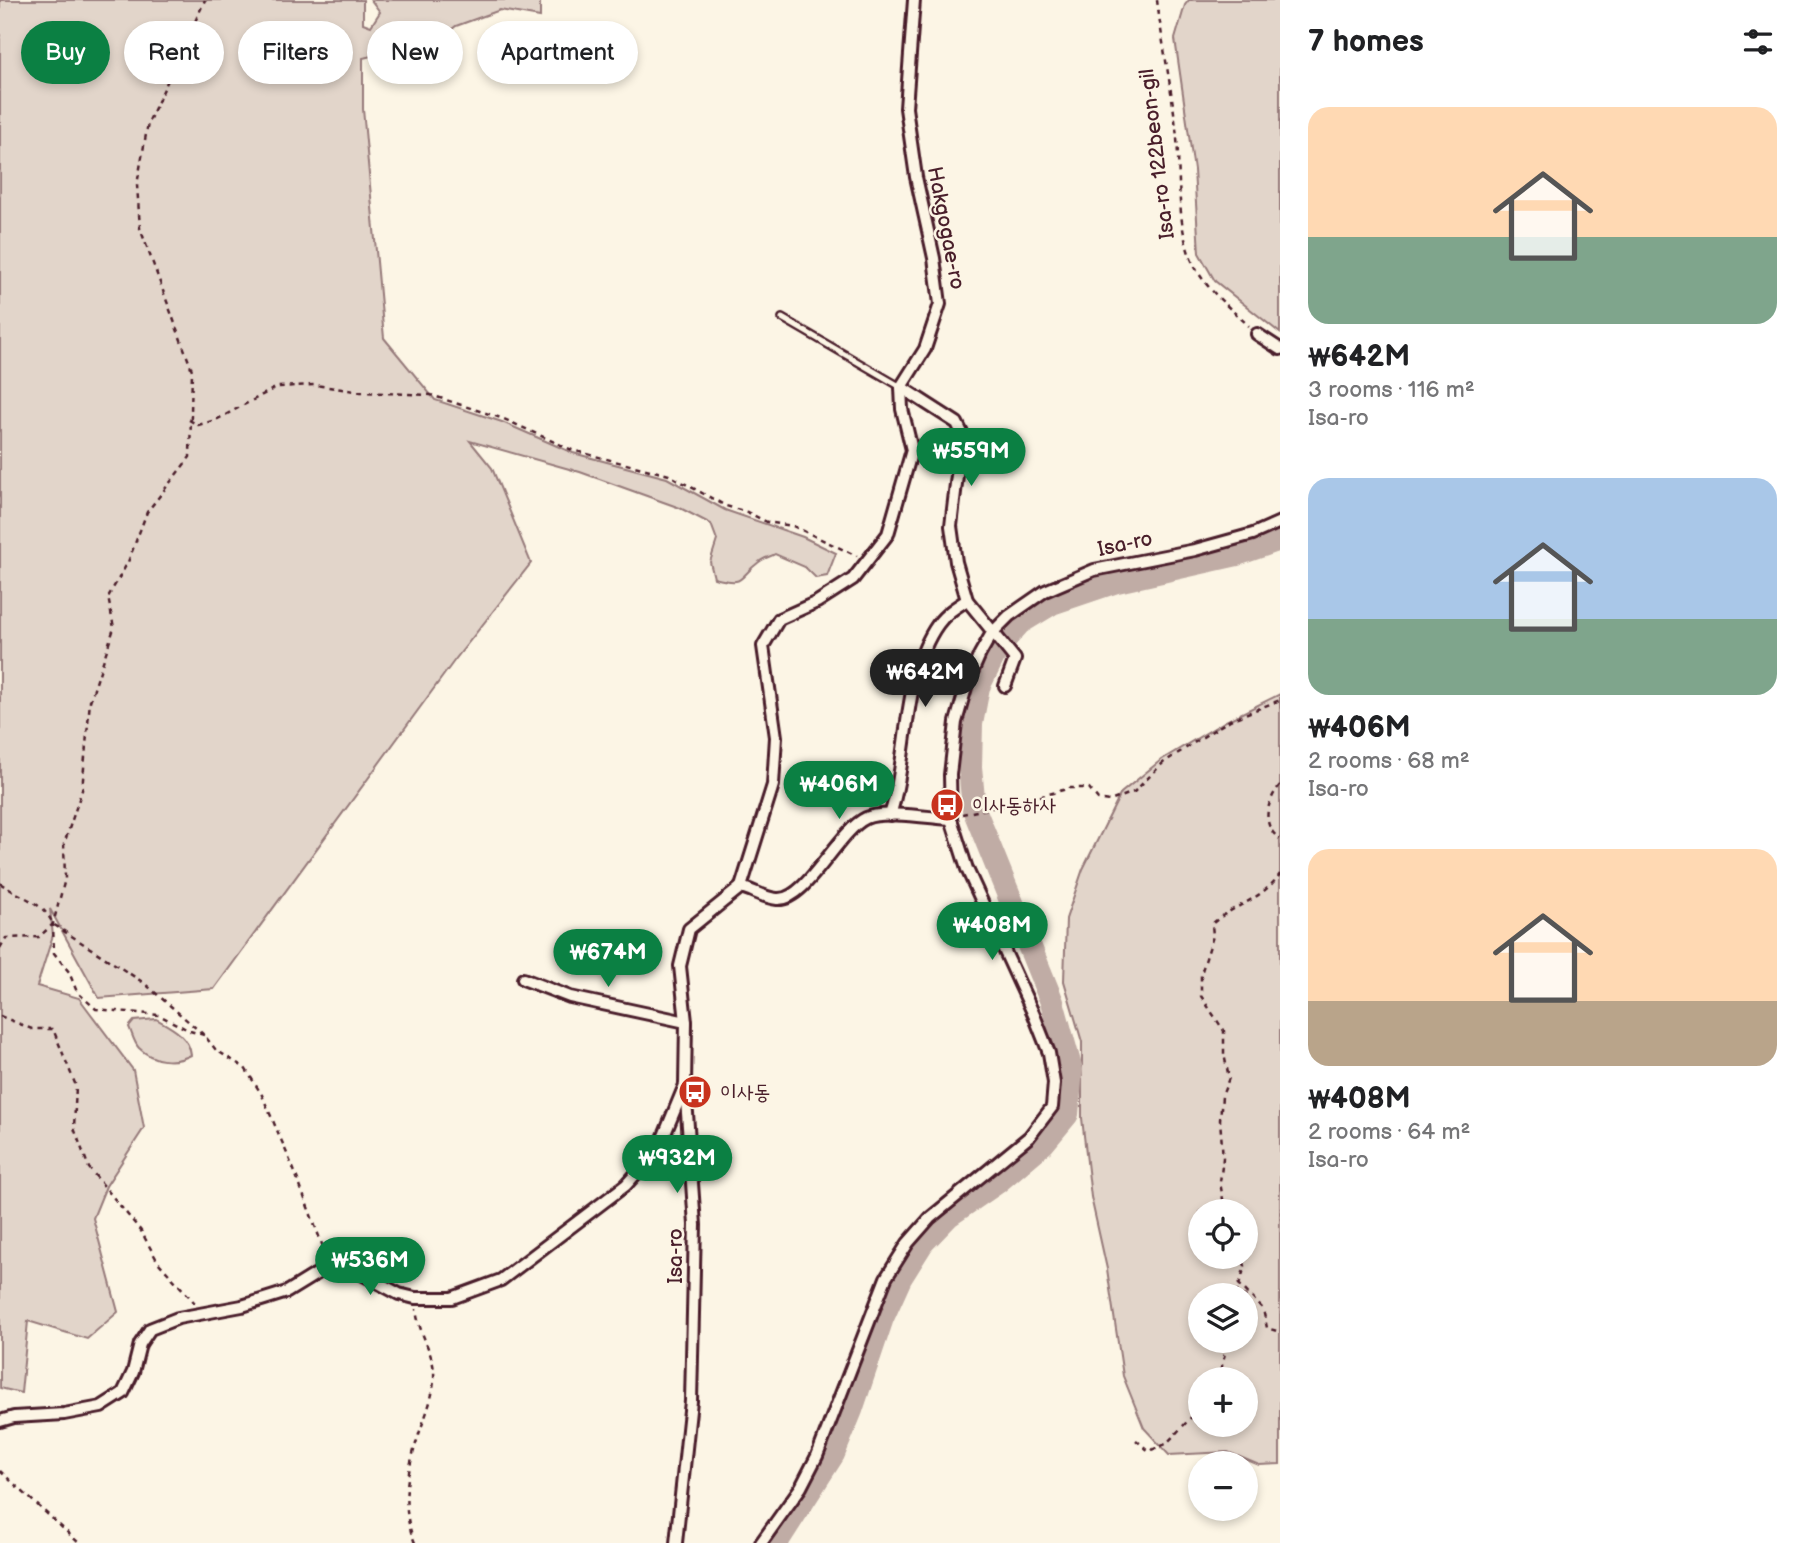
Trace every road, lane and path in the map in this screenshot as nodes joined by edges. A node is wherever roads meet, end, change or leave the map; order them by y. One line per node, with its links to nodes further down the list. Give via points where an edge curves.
1 (205, 0): 8 (path, via 148,123 137,185 140,228 192,370)
2 (914, 0): 7 (street, Hakgogae-ro, via 905,108 940,304 925,349)
3 (1157, 0): 5 (path, Isa-ro 122beon-gil, via 1186,243 1208,288)
4 (782, 318): 7 (lane)
5 (1257, 334): 6 (street)
6 (1280, 349)
7 (901, 387): 10 (street, via 912,450 888,534); 11 (street, via 957,423 962,433 951,526)
8 (189, 420): 10 (path, via 198,425 216,420 277,387 315,385 431,395 505,419 572,450 669,475 726,506 767,522 793,526); 22 (path, via 190,457 147,512 128,562 108,597 114,628 90,701 82,790 64,844 65,879)
9 (1280, 522): 12 (street, Isa-ro, via 1195,550 1094,570 1045,591 1009,616)
10 (867, 560): 21 (street, via 853,579 779,619 763,646 776,737 773,785)
11 (967, 600): 12 (street); 16 (street, via 939,623 926,644 906,722)
12 (993, 634): 13 (street, via 1015,659); 17 (street, Isa-ro, via 967,684 956,722 950,775)
13 (1005, 686)
14 (1280, 700): 17 (path, via 1230,720 1163,763 1134,792 1110,801 1098,799 1090,788 1069,788)
15 (1280, 785): 18 (path, via 1271,795 1267,814 1268,825)
16 (890, 815): 17 (street); 21 (street, via 866,818 794,895 778,899)
17 (953, 818): 44 (street, Isa-ro, via 967,869 1048,1053 1054,1083 1052,1107 1028,1137 930,1217 908,1243 886,1278 817,1456)
18 (1280, 839)
19 (1280, 874): 29 (path, via 1260,895 1212,925 1201,974 1201,996 1224,1031 1229,1078 1220,1120)
20 (0, 883): 22 (path, via 30,898)
21 (741, 887): 26 (street, Isa-ro, via 689,929 680,966)
22 (53, 925): 23 (path, via 39,937 6,937); 27 (path, via 144,983); 27 (path, via 54,953 77,992 96,1010 159,1014)
23 (0, 948)
24 (523, 979): 26 (street, via 570,997)
25 (0, 1016): 35 (path, via 32,1029 53,1029 76,1086 74,1128 89,1168 141,1231 158,1262)
26 (686, 1022): 28 (street, Isa-ro)
27 (204, 1035): 30 (path, via 216,1050 245,1068 261,1095)
28 (685, 1086): 33 (street, via 659,1148 626,1185 501,1280 452,1298); 43 (street, Isa-ro, via 695,1225 694,1336)
29 (1223, 1199)
30 (331, 1265): 33 (street, via 343,1264); 35 (street, via 287,1292)
31 (1244, 1269): 32 (path)
32 (1238, 1283)
33 (415, 1298): 42 (path, via 434,1371 432,1397 407,1477 406,1503)
34 (1258, 1304): 36 (path, via 1267,1328)
35 (203, 1313): 37 (street, via 150,1329 123,1392 101,1407)
36 (1280, 1332)
37 (0, 1421)
38 (1188, 1421): 39 (path, via 1166,1444 1149,1451)
39 (1136, 1440)
40 (0, 1471): 41 (path)
41 (79, 1543)
42 (415, 1543)
43 (676, 1543)
44 (761, 1543)

